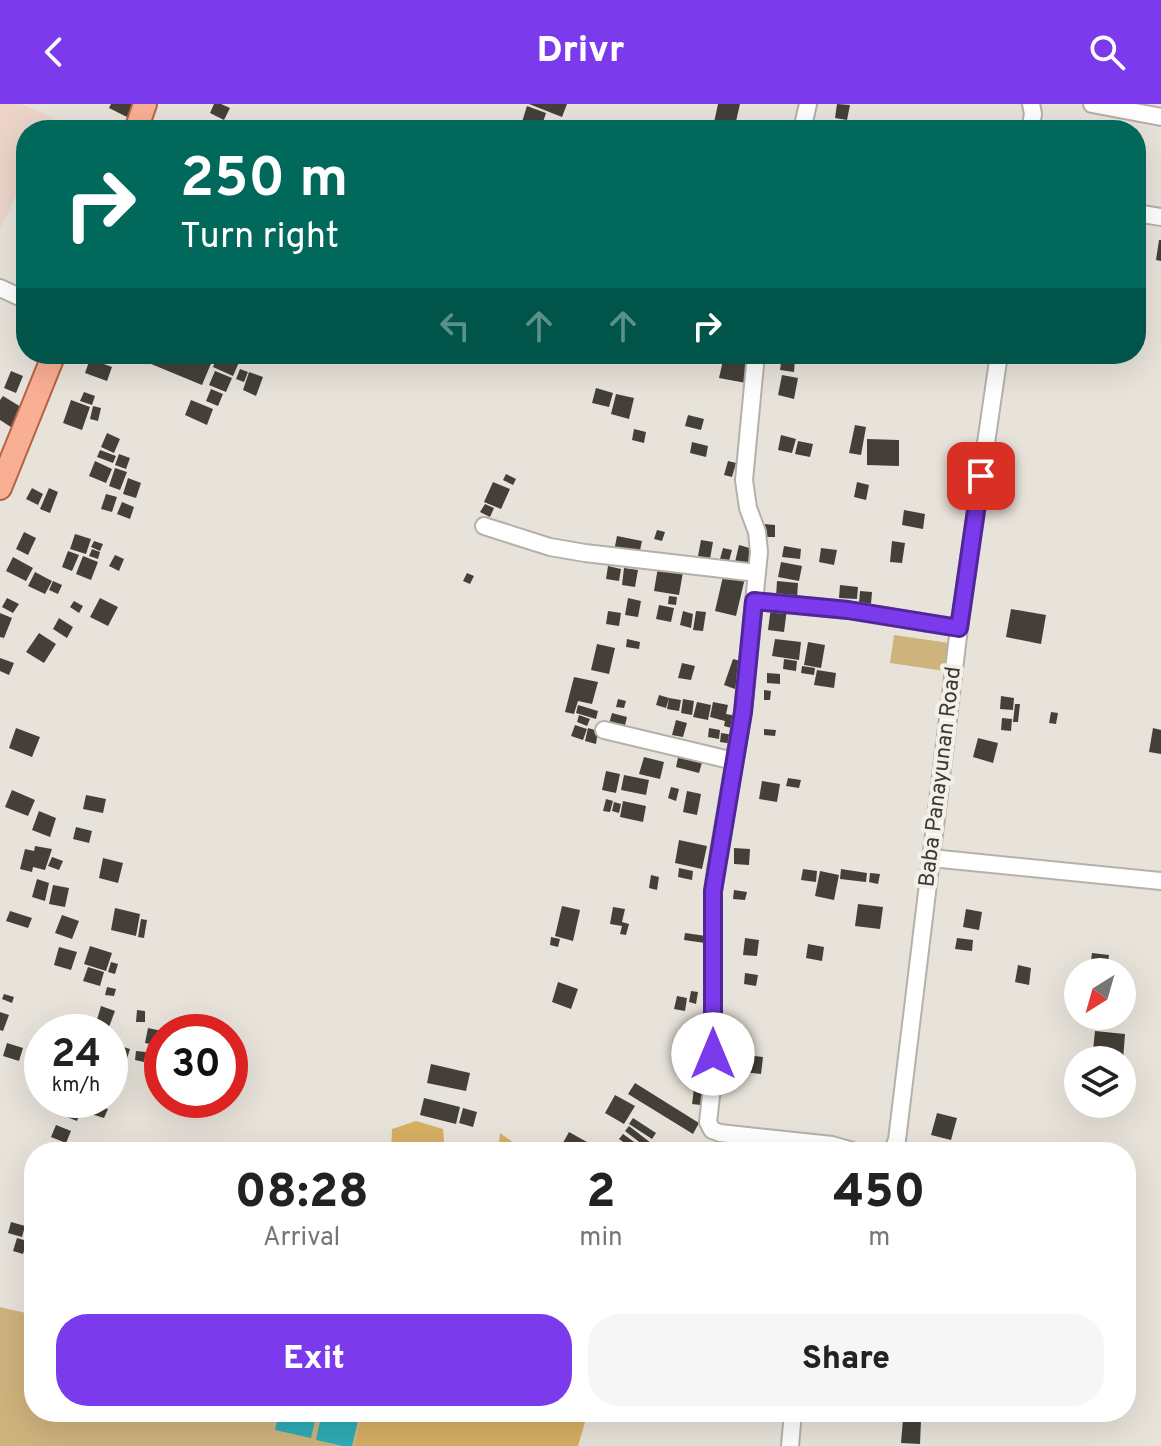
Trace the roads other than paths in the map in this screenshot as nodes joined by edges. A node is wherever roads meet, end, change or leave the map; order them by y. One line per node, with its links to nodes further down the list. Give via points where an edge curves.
1 (1092, 104): 2 (street)
2 (1161, 117)
3 (50, 364): 6 (main road)
4 (755, 364): 8 (street, via 744,480 757,532)
5 (998, 364): 10 (street, Baba Panayunan Road)
6 (0, 488)
7 (484, 526): 8 (street, via 550,547)
8 (757, 573): 9 (street)
9 (754, 601): 10 (street); 12 (street)
10 (959, 628): 13 (street, Baba Panayunan Road)
11 (604, 730): 12 (street)
12 (734, 761): 15 (street, via 713,891 713,1079 708,1122 720,1133)
13 (931, 858): 14 (street); 16 (street, Baba Panayunan Road)
14 (1161, 881)
15 (775, 1142)
16 (896, 1142)
17 (792, 1422): 18 (street)
18 (790, 1446)

